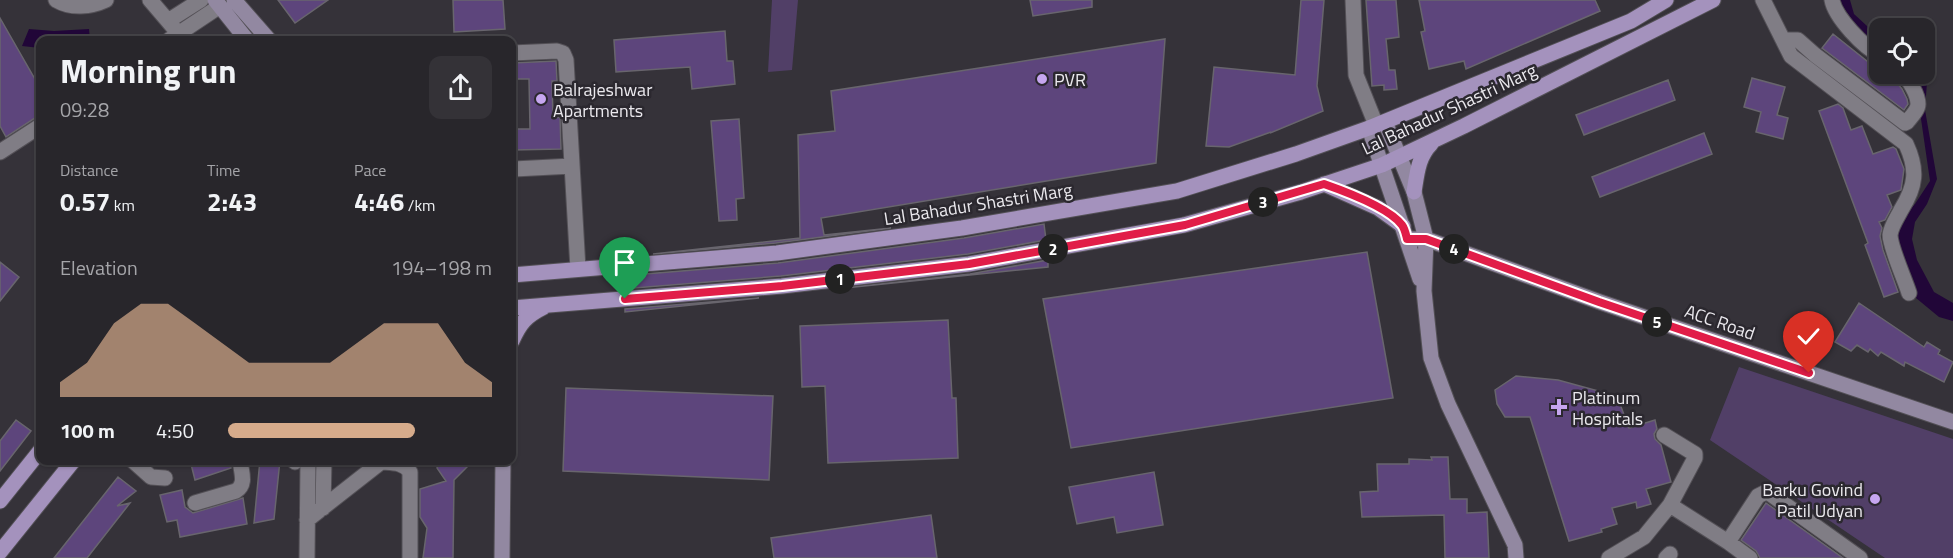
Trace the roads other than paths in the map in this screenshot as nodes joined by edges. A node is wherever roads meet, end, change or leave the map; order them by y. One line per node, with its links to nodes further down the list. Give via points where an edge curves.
1 (56, 0): 2 (street, via 64,5 95,5)
2 (106, 0)
3 (150, 0): 12 (street)
4 (201, 0): 12 (street)
5 (234, 0): 17 (street)
6 (1353, 0): 23 (street, via 1356,75)
7 (1666, 0): 13 (main road, Lal Bahadur Shastri Marg)
8 (1713, 0): 19 (main road, Lal Bahadur Shastri Marg)
9 (1763, 0): 18 (street)
10 (1832, 0): 20 (street, via 1839,17)
11 (217, 3): 15 (street); 16 (street)
12 (168, 21): 14 (street)
13 (1626, 23): 19 (main road); 23 (main road, Lal Bahadur Shastri Marg)
14 (174, 36)
15 (175, 36)
16 (244, 36)
17 (266, 36)
18 (1783, 40): 22 (street, via 1798,40 1905,123 1918,103); 38 (street, via 1791,56 1906,144 1913,159 1914,180 1910,196 1891,228 1890,239)
19 (1635, 41): 25 (main road, Lal Bahadur Shastri Marg)
20 (1869, 50)
21 (516, 53): 29 (street, via 563,53)
22 (1911, 84)
23 (1377, 125): 27 (street); 28 (street); 35 (main road, Lal Bahadur Shastri Marg, via 1177,191 962,228 777,253)
24 (36, 129): 26 (street)
25 (1436, 140): 27 (main road, Lal Bahadur Shastri Marg); 32 (main road, via 1424,152)
26 (0, 152)
27 (1400, 157): 28 (main road, Lal Bahadur Shastri Marg); 32 (street)
28 (1382, 165): 31 (main road, Lal Bahadur Shastri Marg); 33 (street)
29 (572, 166): 30 (street); 35 (street)
30 (516, 169)
31 (1324, 184): 33 (main road, via 1390,215); 39 (main road, Lal Bahadur Shastri Marg, via 1185,225 969,264 782,286)
32 (1414, 192): 34 (street)
33 (1405, 232): 34 (street, ACC Road); 37 (street)
34 (1426, 239): 37 (street); 42 (street, ACC Road)
35 (578, 269): 36 (main road, Lal Bahadur Shastri Marg)
36 (516, 275)
37 (1424, 291): 64 (street, via 1431,358 1448,404 1515,545)
38 (1909, 293)
39 (546, 305): 40 (main road, Lal Bahadur Shastri Marg); 41 (main road, via 521,323)
40 (516, 308)
41 (516, 333)
42 (1953, 422)
43 (1664, 435): 56 (street, via 1695,454)
44 (36, 456): 54 (main road)
45 (70, 465): 60 (main road)
46 (138, 465): 53 (street, via 151,477)
47 (241, 465): 55 (street, via 241,487)
48 (300, 465): 58 (street)
49 (324, 465): 57 (street)
50 (377, 465): 57 (street)
51 (403, 465): 62 (street, via 410,472)
52 (503, 465): 63 (street)
53 (165, 478)
54 (0, 501)
55 (195, 502)
56 (1670, 505): 59 (street); 65 (street, via 1644,537)
57 (323, 508): 58 (street)
58 (307, 520): 61 (street)
59 (1728, 542): 66 (street); 67 (street, via 1758,496 1769,493)
60 (0, 552)
61 (307, 558)
62 (410, 558)
63 (502, 558)
64 (1516, 558)
65 (1609, 558)
66 (1750, 558)
67 (1860, 558)

